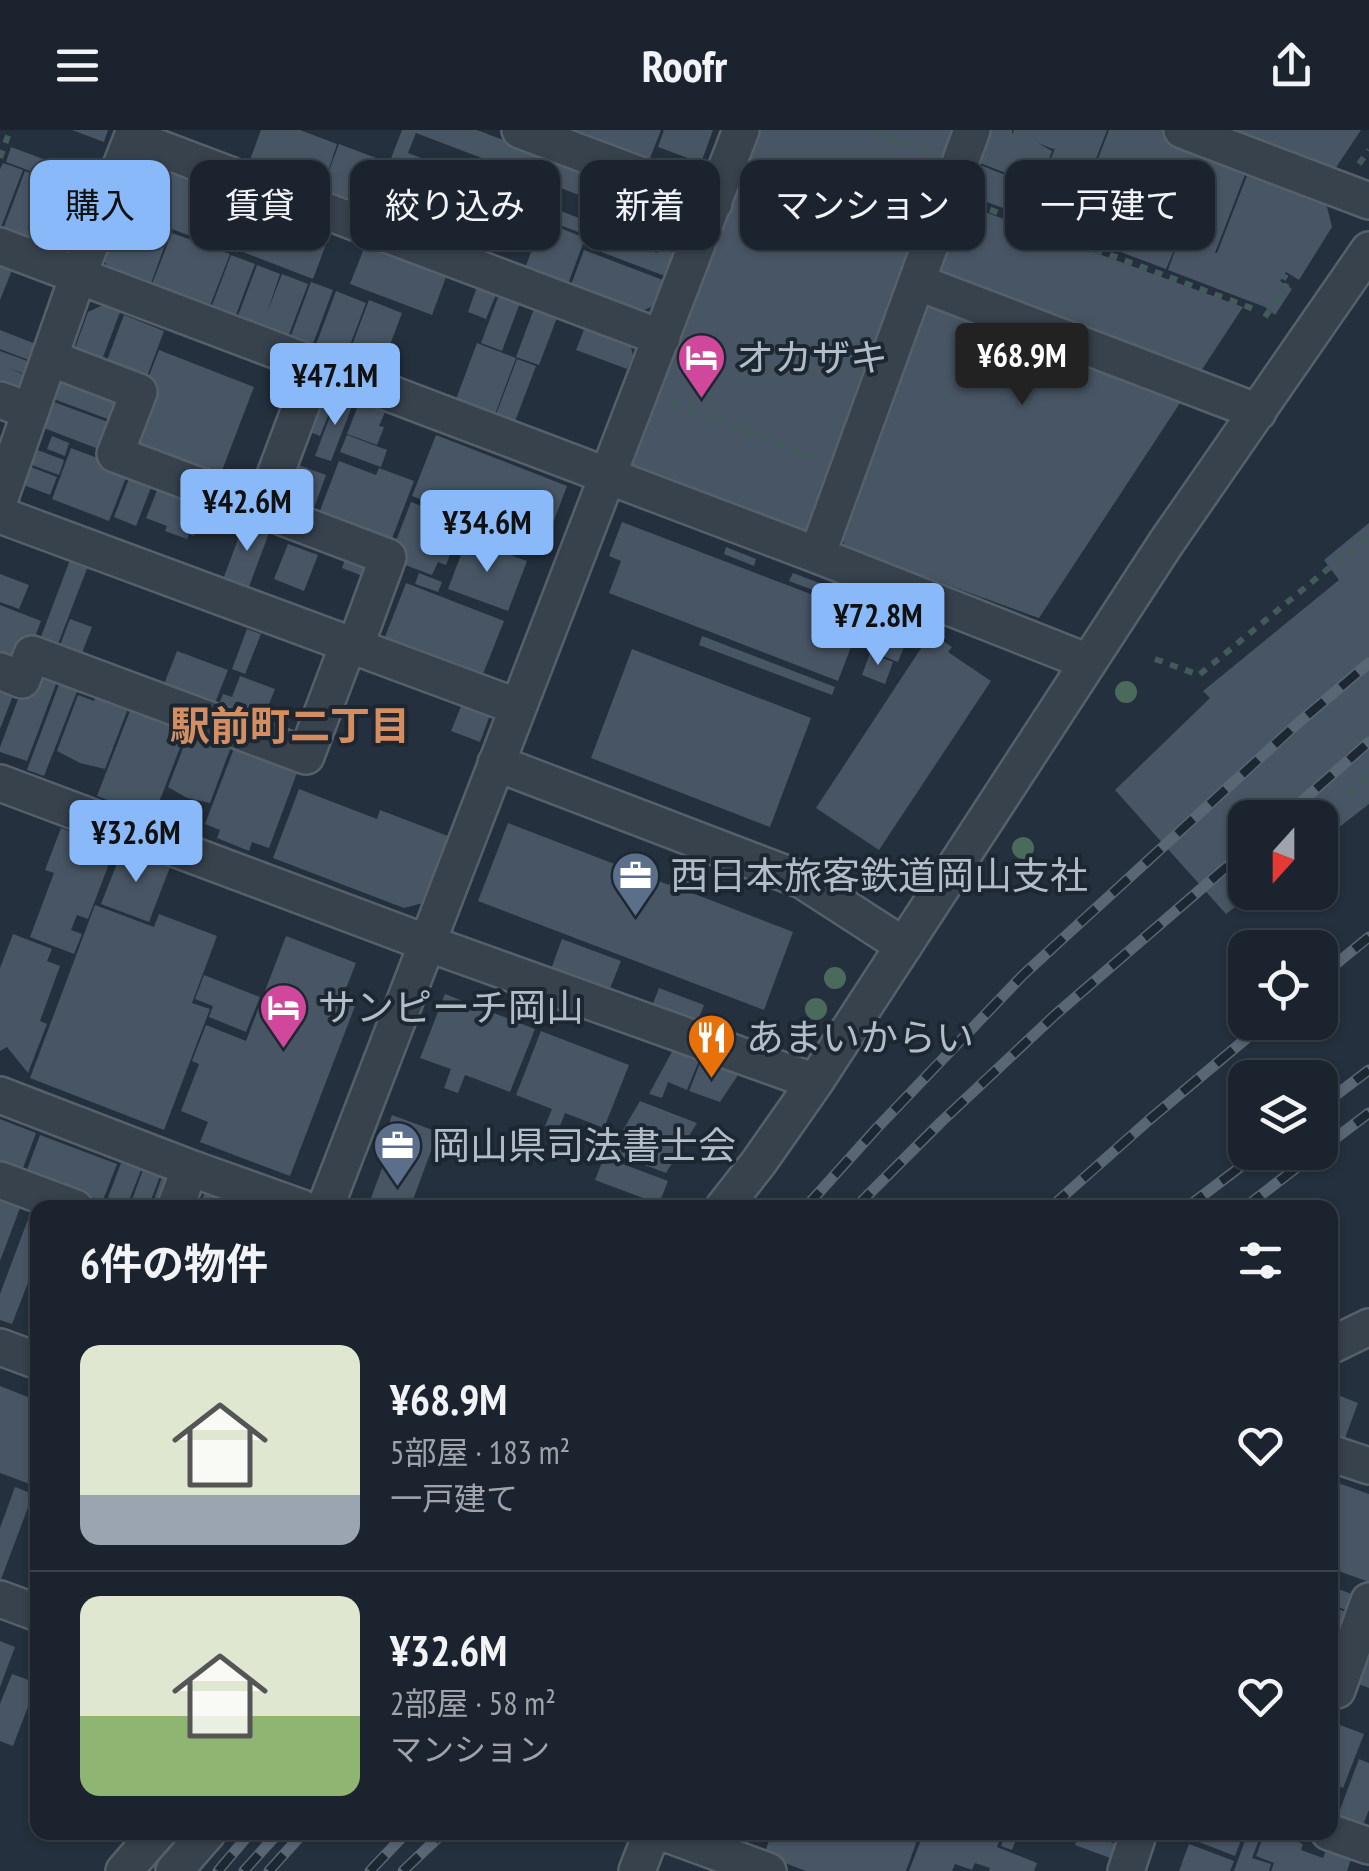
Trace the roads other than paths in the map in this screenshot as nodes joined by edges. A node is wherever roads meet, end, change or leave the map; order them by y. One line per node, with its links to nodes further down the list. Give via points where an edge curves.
1 (520, 130): 5 (street)
2 (742, 130): 6 (street)
3 (1182, 130): 7 (street)
4 (133, 134): 12 (street); 14 (street)
5 (600, 160)
6 (720, 187)
7 (1369, 201)
8 (0, 246): 12 (street)
9 (696, 250): 14 (street)
10 (929, 250): 13 (street)
11 (1369, 250): 18 (street)
12 (78, 276): 15 (street); 16 (street)
13 (917, 282): 18 (street); 23 (street)
14 (662, 338): 19 (street)
15 (50, 358): 17 (street); 21 (street, via 139,392 115,454)
16 (316, 366): 19 (street); 21 (street)
17 (15, 406): 20 (street)
18 (1258, 412): 25 (street)
19 (609, 478): 23 (street); 27 (street)
20 (0, 498)
21 (262, 510): 24 (street, via 388,558)
22 (0, 515): 24 (street)
23 (817, 555): 25 (street)
24 (352, 646): 26 (street, via 306,756 32,654 22,680); 27 (street)
25 (1088, 662): 31 (street)
26 (0, 672)
27 (518, 708): 28 (street)
28 (496, 763): 30 (street); 31 (street, via 802,880)
29 (0, 783): 30 (street)
30 (427, 944): 32 (street); 39 (street)
31 (904, 946): 32 (street)
32 (815, 1082): 40 (street)
33 (0, 1095): 34 (street)
34 (190, 1168): 37 (street); 38 (street)
35 (0, 1180): 36 (street)
36 (53, 1200)
37 (178, 1200)
38 (280, 1200)
39 (328, 1200)
40 (729, 1200)
41 (1369, 1327): 42 (street)
42 (1338, 1342)
43 (0, 1347): 44 (street)
44 (30, 1357)
45 (1338, 1456): 46 (street)
46 (1369, 1466)
47 (0, 1599): 49 (street)
48 (1369, 1602): 50 (street)
49 (30, 1610)
50 (1345, 1692)
51 (1338, 1835): 57 (street)
52 (151, 1840): 58 (street)
53 (201, 1840): 59 (street)
54 (649, 1840): 60 (street)
55 (684, 1840): 61 (street)
56 (1136, 1840): 62 (street)
57 (1369, 1846)
58 (124, 1871)
59 (174, 1871)
60 (638, 1871)
61 (768, 1871)
62 (1126, 1871)

